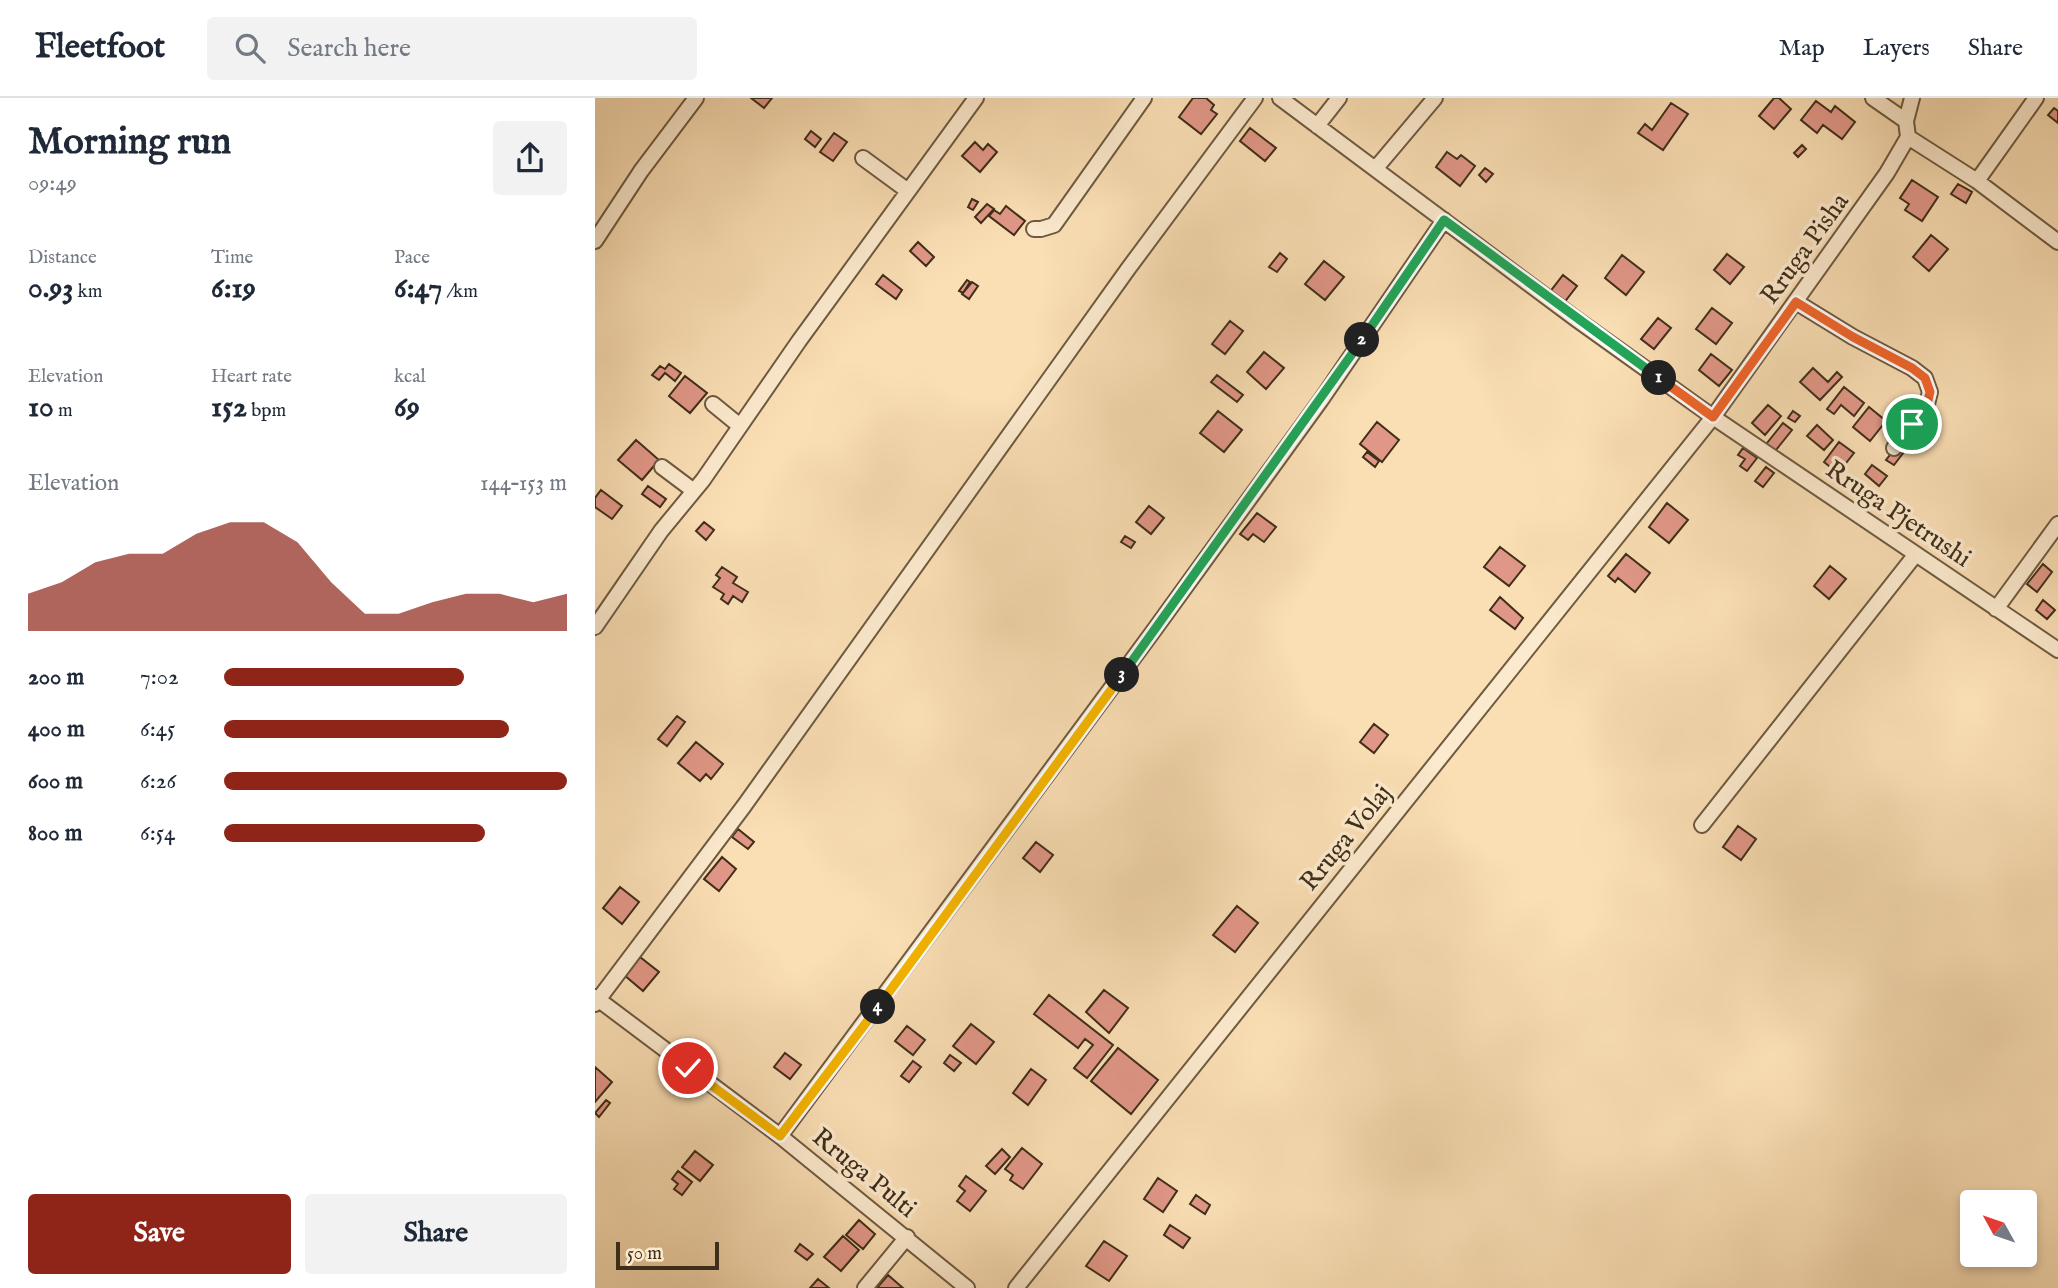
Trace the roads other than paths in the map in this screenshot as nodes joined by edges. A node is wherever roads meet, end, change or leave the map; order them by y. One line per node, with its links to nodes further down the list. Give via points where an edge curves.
1 (696, 98): 20 (street)
2 (976, 98): 17 (street)
3 (1144, 98): 19 (street, via 1054,225)
4 (1255, 98): 35 (street, via 744,806)
5 (1280, 98): 12 (street, Rruga Pjetrushi)
6 (1339, 98): 12 (street)
7 (1435, 98): 15 (street)
8 (1873, 98): 11 (street)
9 (1912, 98): 11 (street)
10 (2036, 98): 16 (street)
11 (1906, 121): 13 (street)
12 (1317, 126): 15 (street, Rruga Pjetrushi)
13 (1908, 137): 16 (street); 22 (street, Rruga Pisha)
14 (863, 158): 17 (street)
15 (1376, 168): 18 (street, Rruga Pjetrushi)
16 (1977, 181): 21 (street)
17 (908, 191): 25 (street)
18 (1444, 220): 24 (street, Rruga Pjetrushi); 36 (street, via 1153,634)
19 (1034, 229)
20 (595, 241)
21 (2058, 242)
22 (1796, 302): 24 (street, Rruga Pisha); 26 (street, via 1925,378 1930,392 1927,404)
23 (713, 404): 25 (street)
24 (1713, 417): 30 (street, Rruga Pjetrushi); 40 (street, Rruga Volaj)
25 (740, 426): 28 (street)
26 (1894, 448)
27 (662, 467): 28 (street)
28 (694, 491): 32 (street)
29 (2058, 524): 31 (street)
30 (1916, 554): 31 (street, Rruga Pjetrushi); 34 (street)
31 (1996, 609): 33 (street, Rruga Pjetrushi)
32 (595, 627)
33 (2058, 650)
34 (1702, 825)
35 (596, 1000): 36 (street, Rruga Pulti)
36 (780, 1136): 37 (street, Rruga Pulti)
37 (907, 1237): 38 (street); 39 (street, Rruga Pulti)
38 (865, 1288)
39 (967, 1288)
40 (1016, 1288)

